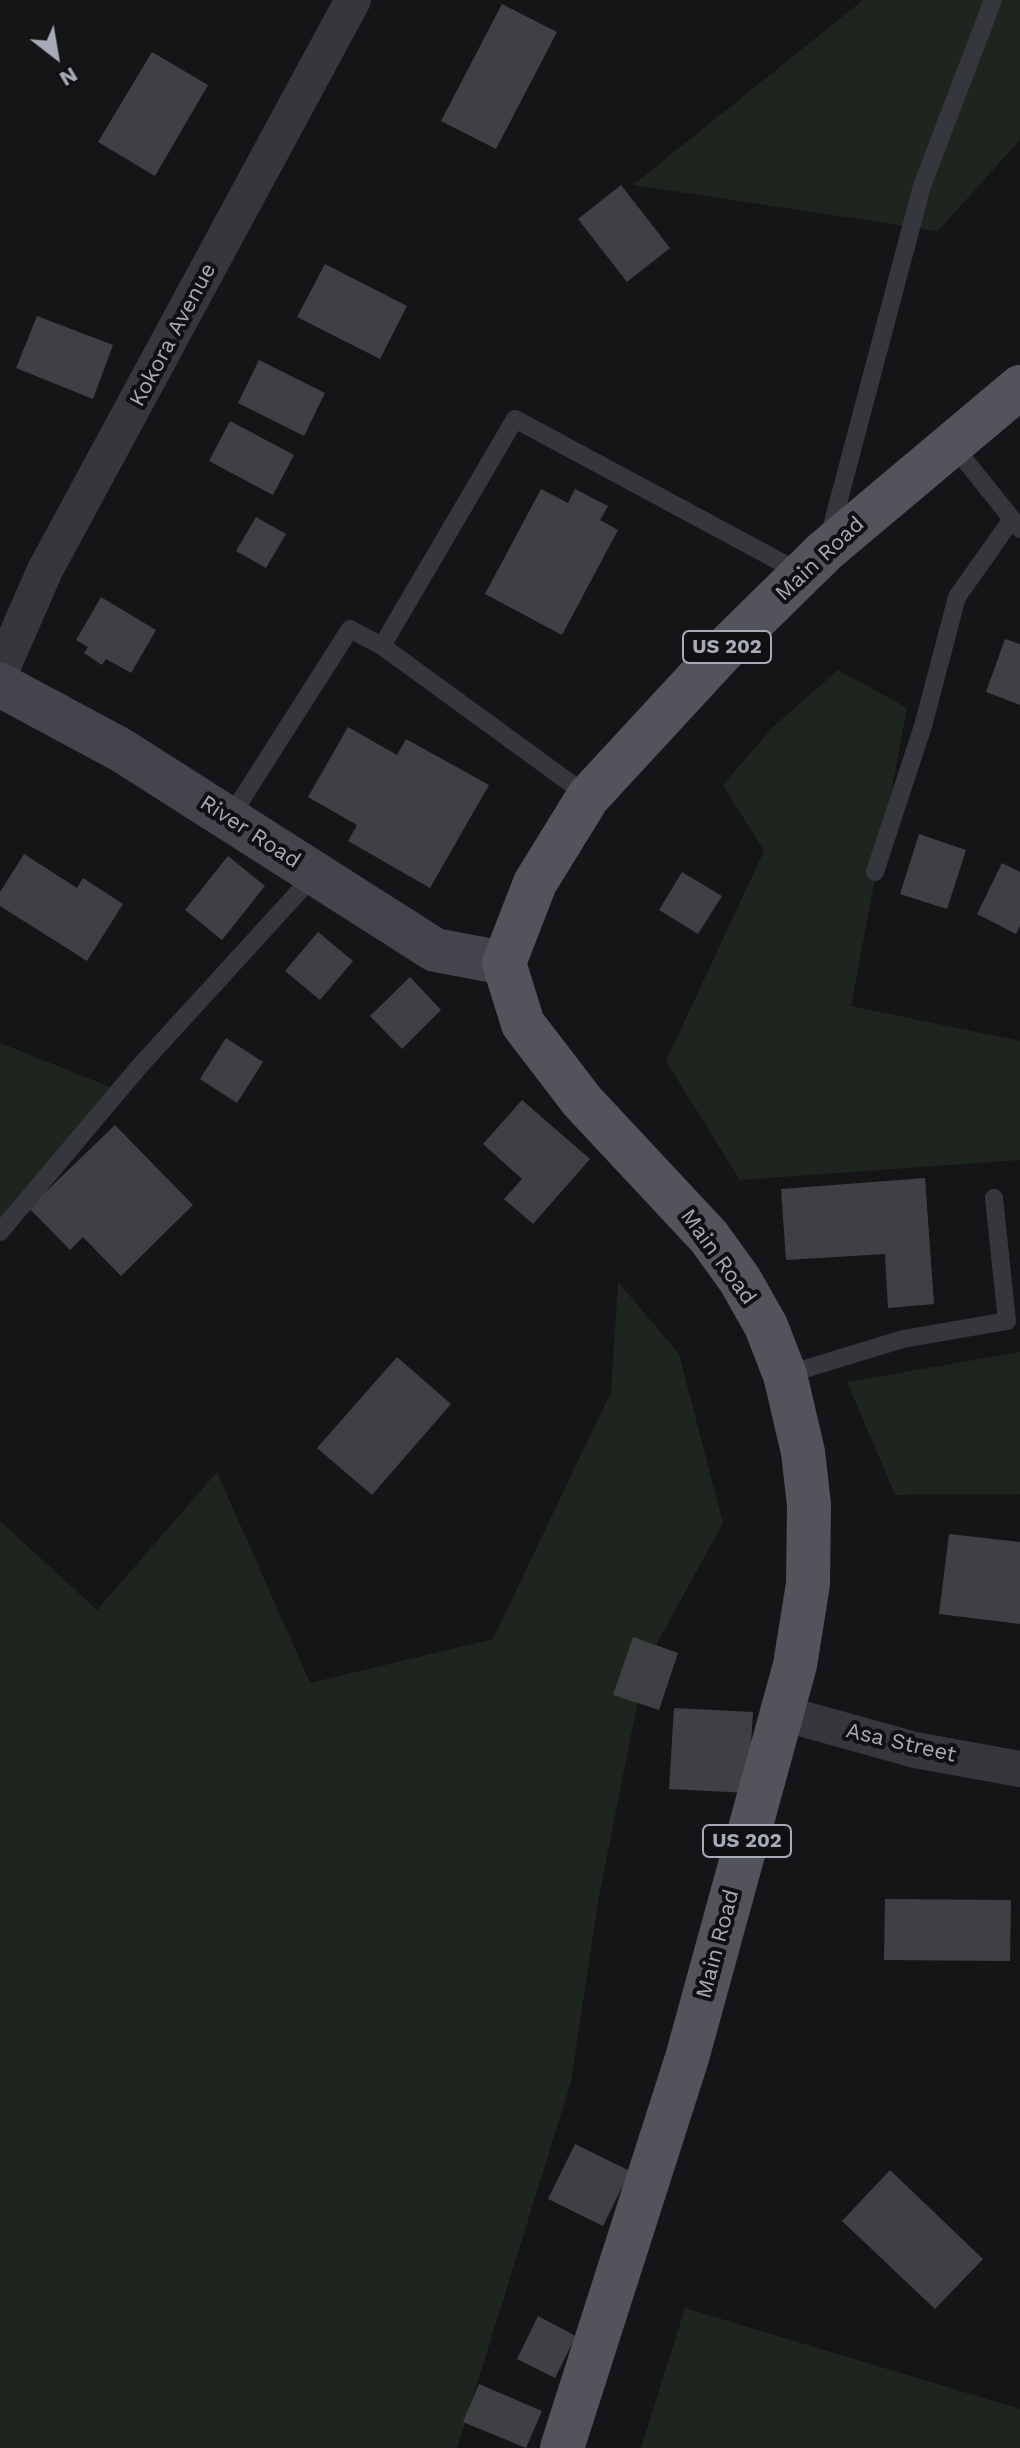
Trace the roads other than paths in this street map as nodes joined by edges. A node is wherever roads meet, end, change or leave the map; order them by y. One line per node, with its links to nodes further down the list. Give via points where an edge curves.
1 (353, 0): 8 (street, Kokora Avenue, via 45,570)
2 (993, 0): 6 (lane, via 922,186)
3 (1020, 387): 4 (main road, Main Road / US 202)
4 (952, 444): 5 (lane); 6 (main road, Main Road / US 202)
5 (1016, 524): 12 (lane, via 957,597 923,726)
6 (814, 562): 7 (lane, via 515,419); 10 (main road, Main Road / US 202)
7 (382, 646): 10 (lane); 11 (lane, via 350,629)
8 (0, 673)
9 (0, 685): 11 (street, River Road, via 121,750)
10 (588, 797): 14 (main road, Main Road / US 202, via 535,883)
11 (229, 819): 13 (street, River Road)
12 (875, 872)
13 (315, 874): 14 (street, River Road, via 435,950); 16 (lane, via 138,1068)
14 (504, 963): 17 (main road, Main Road / US 202, via 523,1024 582,1101 709,1237 766,1326)
15 (994, 1198): 17 (lane, via 1007,1321 903,1339)
16 (0, 1232)
17 (785, 1375): 18 (main road, Main Road / US 202, via 803,1452 809,1536 808,1584)
18 (782, 1713): 19 (street, Asa Street, via 915,1750); 20 (main road, Main Road / US 202, via 687,2058)
19 (1020, 1769)
20 (562, 2448)

